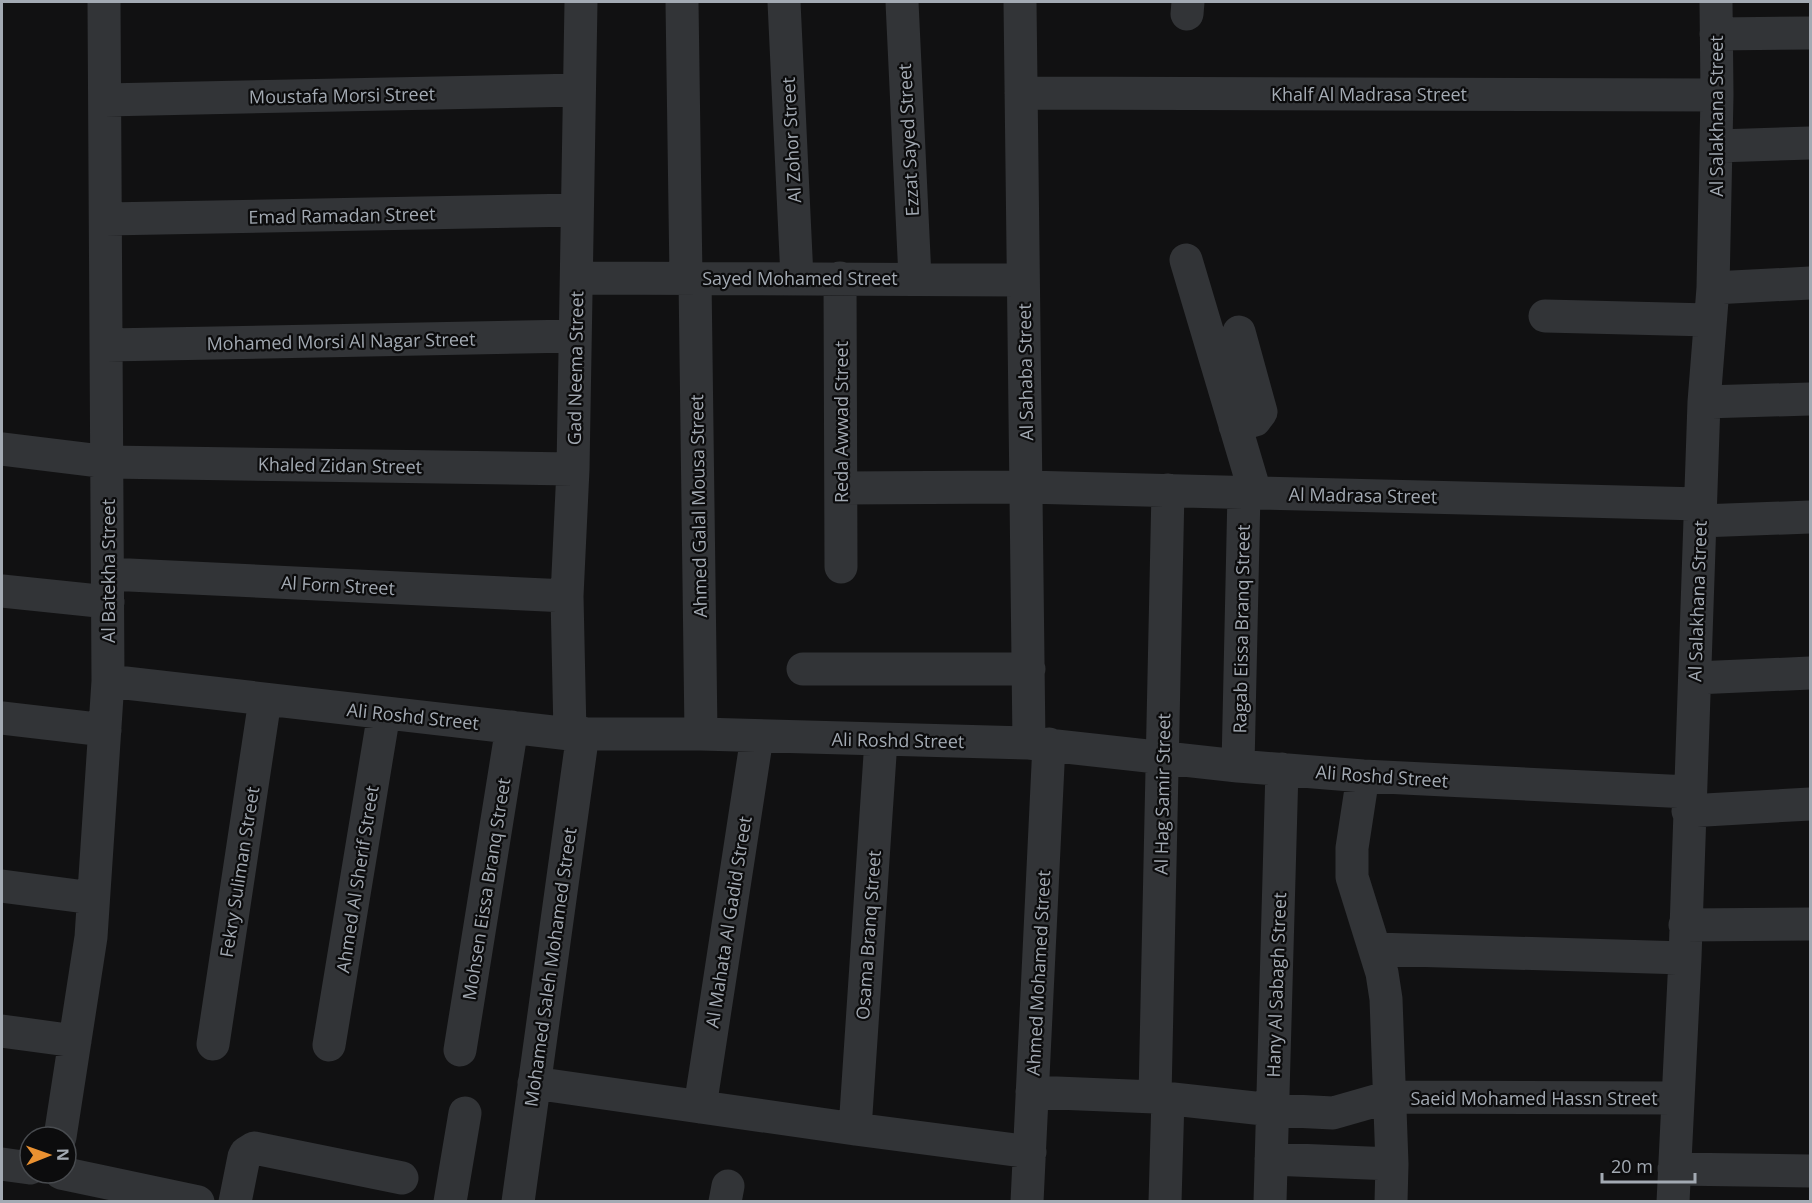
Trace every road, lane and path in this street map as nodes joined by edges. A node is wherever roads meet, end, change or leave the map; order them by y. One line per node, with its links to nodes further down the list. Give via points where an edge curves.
1 (104, 2): 13 (street, Al Batekha Street)
2 (581, 2): 10 (street, Gad Neema Street)
3 (682, 2): 20 (street, Ahmed Galal Mousa Street)
4 (784, 2): 21 (street, Al Zohor Street)
5 (902, 2): 23 (street, Ezzat Sayed Street)
6 (1020, 2): 11 (street, Al Sahaba Street)
7 (1716, 2): 9 (street, Al Salakhana Street)
8 (1810, 33): 9 (street)
9 (1716, 34): 12 (street, Al Salakhana Street)
10 (579, 90): 13 (street, Moustafa Morsi Street); 16 (street, Gad Neema Street)
11 (1021, 93): 12 (street, Khalf Al Madrasa Street); 24 (street, Al Sahaba Street)
12 (1717, 95): 15 (street, Al Salakhana Street)
13 (105, 100): 17 (street, Al Batekha Street)
14 (1810, 142): 15 (street)
15 (1717, 146): 26 (street, Al Salakhana Street)
16 (577, 210): 17 (street, Emad Ramadan Street); 19 (street, Gad Neema Street)
17 (106, 219): 31 (street, Al Batekha Street)
18 (1186, 260): 34 (street, Ragab Eissa Branq Street)
19 (577, 278): 20 (street, Sayed Mohamed Street); 30 (street, Gad Neema Street)
20 (691, 278): 21 (street, Sayed Mohamed Street); 59 (street, Ahmed Galal Mousa Street)
21 (797, 278): 22 (street, Sayed Mohamed Street)
22 (840, 278): 23 (street, Sayed Mohamed Street); 39 (street, Reda Awwad Street)
23 (915, 278): 24 (street, Sayed Mohamed Street)
24 (1023, 280): 38 (street, Al Sahaba Street)
25 (1810, 283): 26 (street)
26 (1713, 288): 28 (street, Al Salakhana Street)
27 (1545, 315): 28 (street)
28 (1710, 320): 33 (street, Al Salakhana Street)
29 (1239, 332): 34 (street, via 1261,412 1255,420)
30 (574, 336): 31 (street, Mohamed Morsi Al Nagar Street); 37 (street, Gad Neema Street)
31 (107, 345): 36 (street, Al Batekha Street)
32 (1810, 399): 33 (street)
33 (1704, 402): 42 (street, Al Salakhana Street)
34 (1235, 426): 41 (street, Ragab Eissa Branq Street)
35 (2, 449): 36 (street, Khaled Zidan Street)
36 (108, 462): 37 (street, Khaled Zidan Street); 45 (street, Al Batekha Street)
37 (573, 469): 47 (street, Gad Neema Street)
38 (1026, 487): 39 (street, Al Madrasa Street); 40 (street, Al Madrasa Street); 49 (street, Al Sahaba Street)
39 (840, 488): 44 (street, Reda Awwad Street)
40 (1168, 490): 41 (street, Al Madrasa Street); 63 (street, Al Hag Samir Street)
41 (1250, 492): 42 (street, Al Madrasa Street); 64 (street, Ragab Eissa Branq Street)
42 (1700, 512): 43 (street, Al Madrasa Street); 51 (street, Al Salakhana Street)
43 (1810, 517)
44 (841, 567)
45 (108, 588): 46 (street, Al Forn Street); 47 (street, Al Forn Street); 52 (street, Al Batekha Street)
46 (2, 591)
47 (567, 596): 58 (street, Gad Neema Street)
48 (803, 669): 49 (street)
49 (1029, 669): 62 (street, Al Sahaba Street)
50 (1810, 673): 51 (street)
51 (1695, 678): 67 (street, Al Salakhana Street)
52 (108, 681): 53 (street, Ali Roshd Street); 57 (street, Al Batekha Street)
53 (265, 700): 54 (street, Ali Roshd Street); 77 (street, Fekry Suliman Street)
54 (384, 713): 56 (street, Ali Roshd Street); 78 (street, Ahmed Al Sherif Street)
55 (2, 718): 57 (street)
56 (512, 727): 58 (street, Ali Roshd Street); 79 (street, Mohsen Eissa Branq Street)
57 (105, 730): 70 (street, Al Batekha Street)
58 (577, 734): 59 (street, Ali Roshd Street); 80 (street, Mohamed Saleh Mohamed Street)
59 (700, 734): 60 (street, Ali Roshd Street)
60 (757, 737): 61 (street, Ali Roshd Street); 85 (street, Al Mahata Al Gadid Street)
61 (881, 740): 62 (street, Ali Roshd Street); 89 (street, Osama Branq Street)
62 (1039, 744): 63 (street, Ali Roshd Street); 81 (street, Ahmed Mohamed Street)
63 (1164, 758): 64 (street, Ali Roshd Street); 83 (street, Al Hag Samir Street)
64 (1238, 766): 65 (street, Ali Roshd Street)
65 (1282, 769): 66 (street, Ali Roshd Street); 86 (street, Hany Al Sabagh Street)
66 (1363, 776): 67 (street, Ali Roshd Street); 73 (street, via 1352,848 1352,877)
67 (1689, 802): 68 (street, Ali Roshd Street); 72 (street, Al Salakhana Street)
68 (1810, 804)
69 (2, 886): 70 (street)
70 (93, 898): 76 (street, Al Batekha Street)
71 (1810, 924): 72 (street)
72 (1685, 925): 74 (street, Al Salakhana Street)
73 (1375, 949): 74 (street); 82 (street, via 1386,999)
74 (1685, 958): 84 (street, Al Salakhana Street)
75 (2, 1031): 76 (street)
76 (75, 1041): 88 (street, Al Batekha Street)
77 (213, 1044)
78 (329, 1045)
79 (460, 1050)
80 (534, 1083): 85 (street); 102 (street, Mohamed Saleh Mohamed Street)
81 (1032, 1092): 83 (street, Saeid Mohamed Hassn Street); 90 (street, Ahmed Mohamed Street)
82 (1389, 1097): 84 (street, Saeid Mohamed Hassn Street); 86 (street, Saeid Mohamed Hassn Street, via 1332,1113); 93 (street)
83 (1162, 1098): 86 (street, Saeid Mohamed Hassn Street); 104 (street, Al Hag Samir Street)
84 (1678, 1098): 95 (street, Al Salakhana Street)
85 (700, 1107): 89 (street)
86 (1273, 1110): 91 (street, Hany Al Sabagh Street)
87 (465, 1113): 101 (street)
88 (62, 1125)
89 (855, 1129): 90 (street)
90 (1030, 1152): 103 (street, Ahmed Mohamed Street)
91 (1271, 1159): 93 (street); 105 (street, Hany Al Sabagh Street)
92 (2, 1164): 94 (street)
93 (1392, 1164): 106 (street)
94 (18, 1166)
95 (1674, 1169): 96 (street); 107 (street, Al Salakhana Street)
96 (1810, 1171)
97 (78, 1177): 99 (street)
98 (402, 1178): 100 (street, via 254,1148 244,1157)
99 (198, 1202)
100 (235, 1202)
101 (450, 1202)
102 (518, 1202)
103 (1027, 1202)
104 (1165, 1202)
105 (1270, 1202)
106 (1391, 1202)
107 (1673, 1202)

